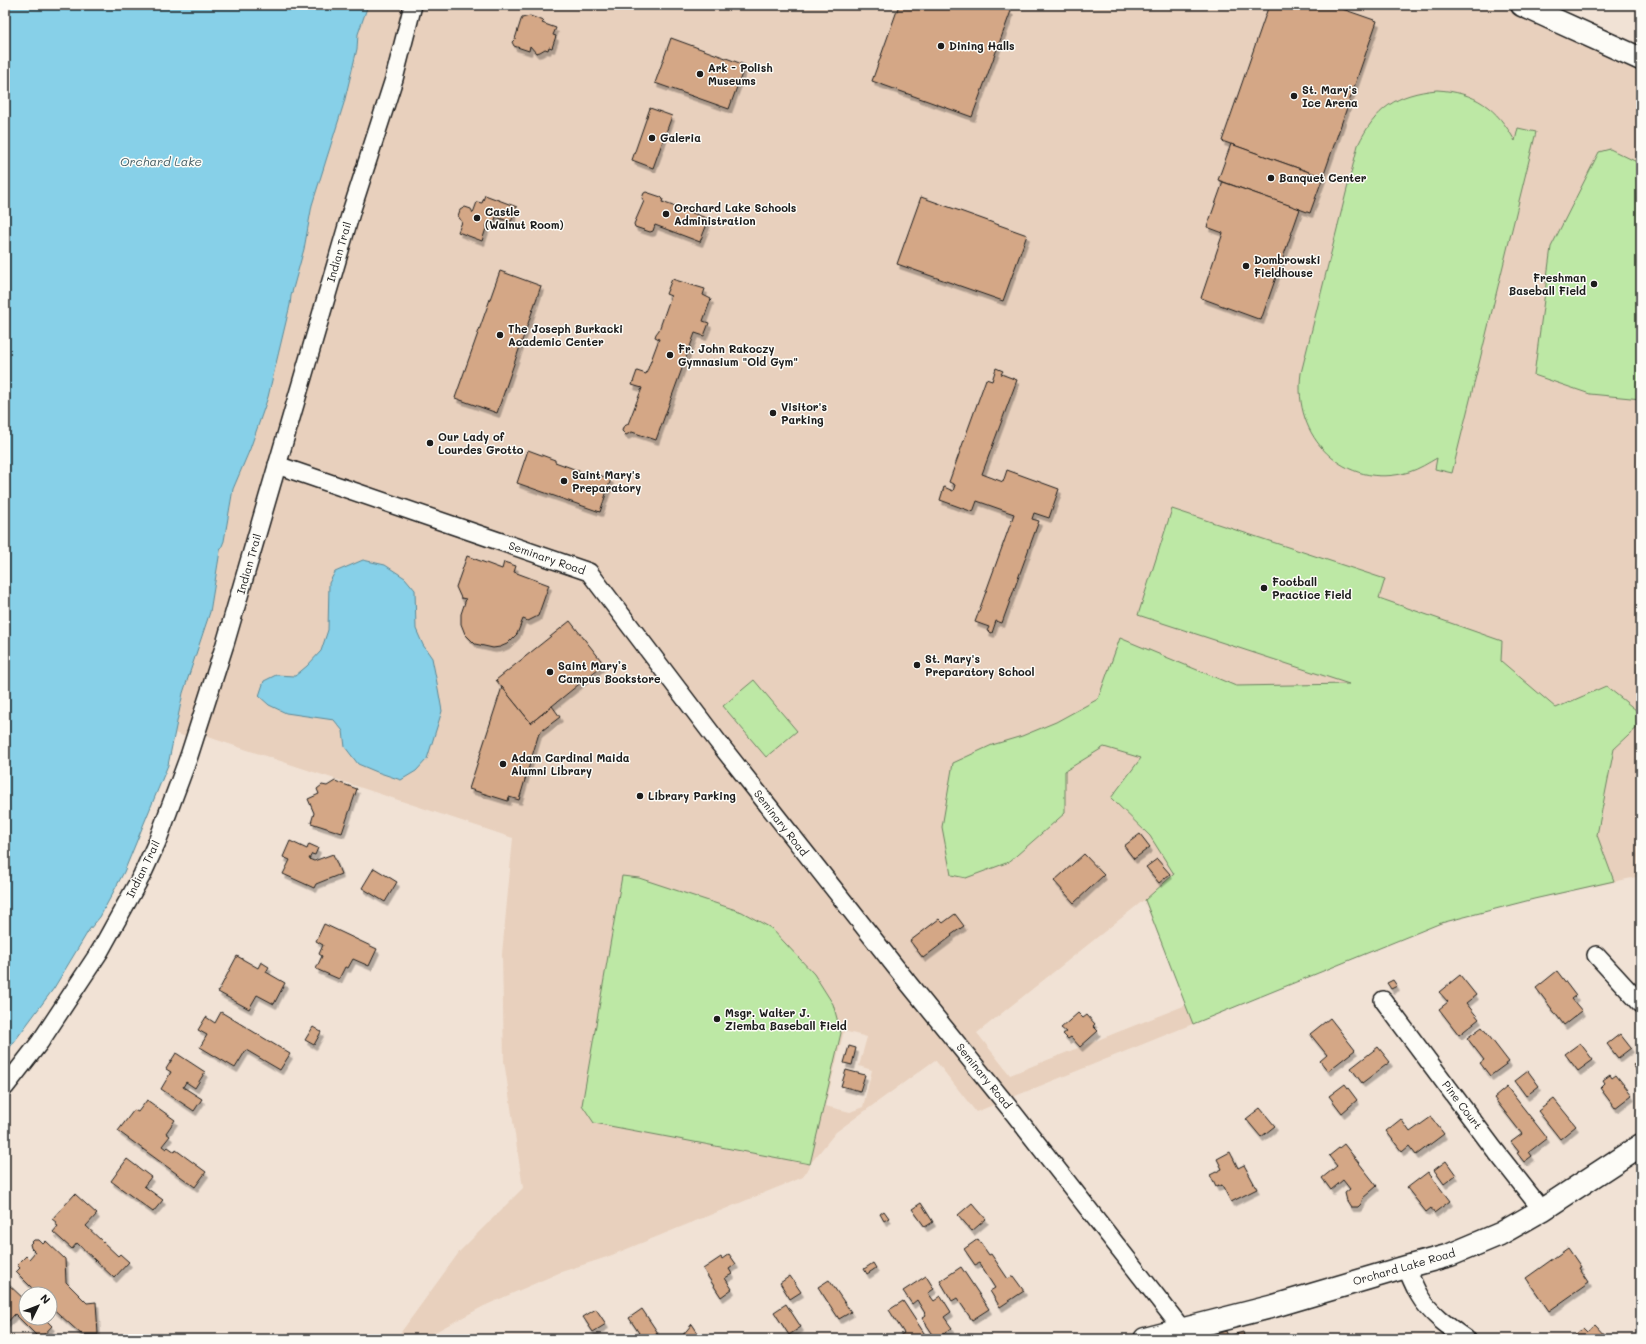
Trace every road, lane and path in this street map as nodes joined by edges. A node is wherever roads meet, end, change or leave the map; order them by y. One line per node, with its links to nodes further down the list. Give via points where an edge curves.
1 (413, 5): 4 (street, Indian Trail, via 394,78 352,209)
2 (1522, 5): 3 (main road)
3 (1641, 59)
4 (277, 465): 8 (street, Indian Trail, via 211,689 153,852 100,951 40,1042); 12 (street, Seminary Road, via 589,572 722,748 1015,1114)
5 (1596, 955): 7 (street)
6 (1383, 1000): 10 (street, Pine Court)
7 (1641, 1004)
8 (5, 1087)
9 (1641, 1145): 10 (main road, Orchard Lake Road)
10 (1542, 1210): 11 (main road, Orchard Lake Road, via 1500,1234 1450,1255)
11 (1406, 1267): 12 (main road, Orchard Lake Road, via 1274,1306); 14 (street, via 1419,1295 1430,1309)
12 (1182, 1329): 13 (main road, Orchard Lake Road)
13 (1145, 1339)
14 (1466, 1339)

